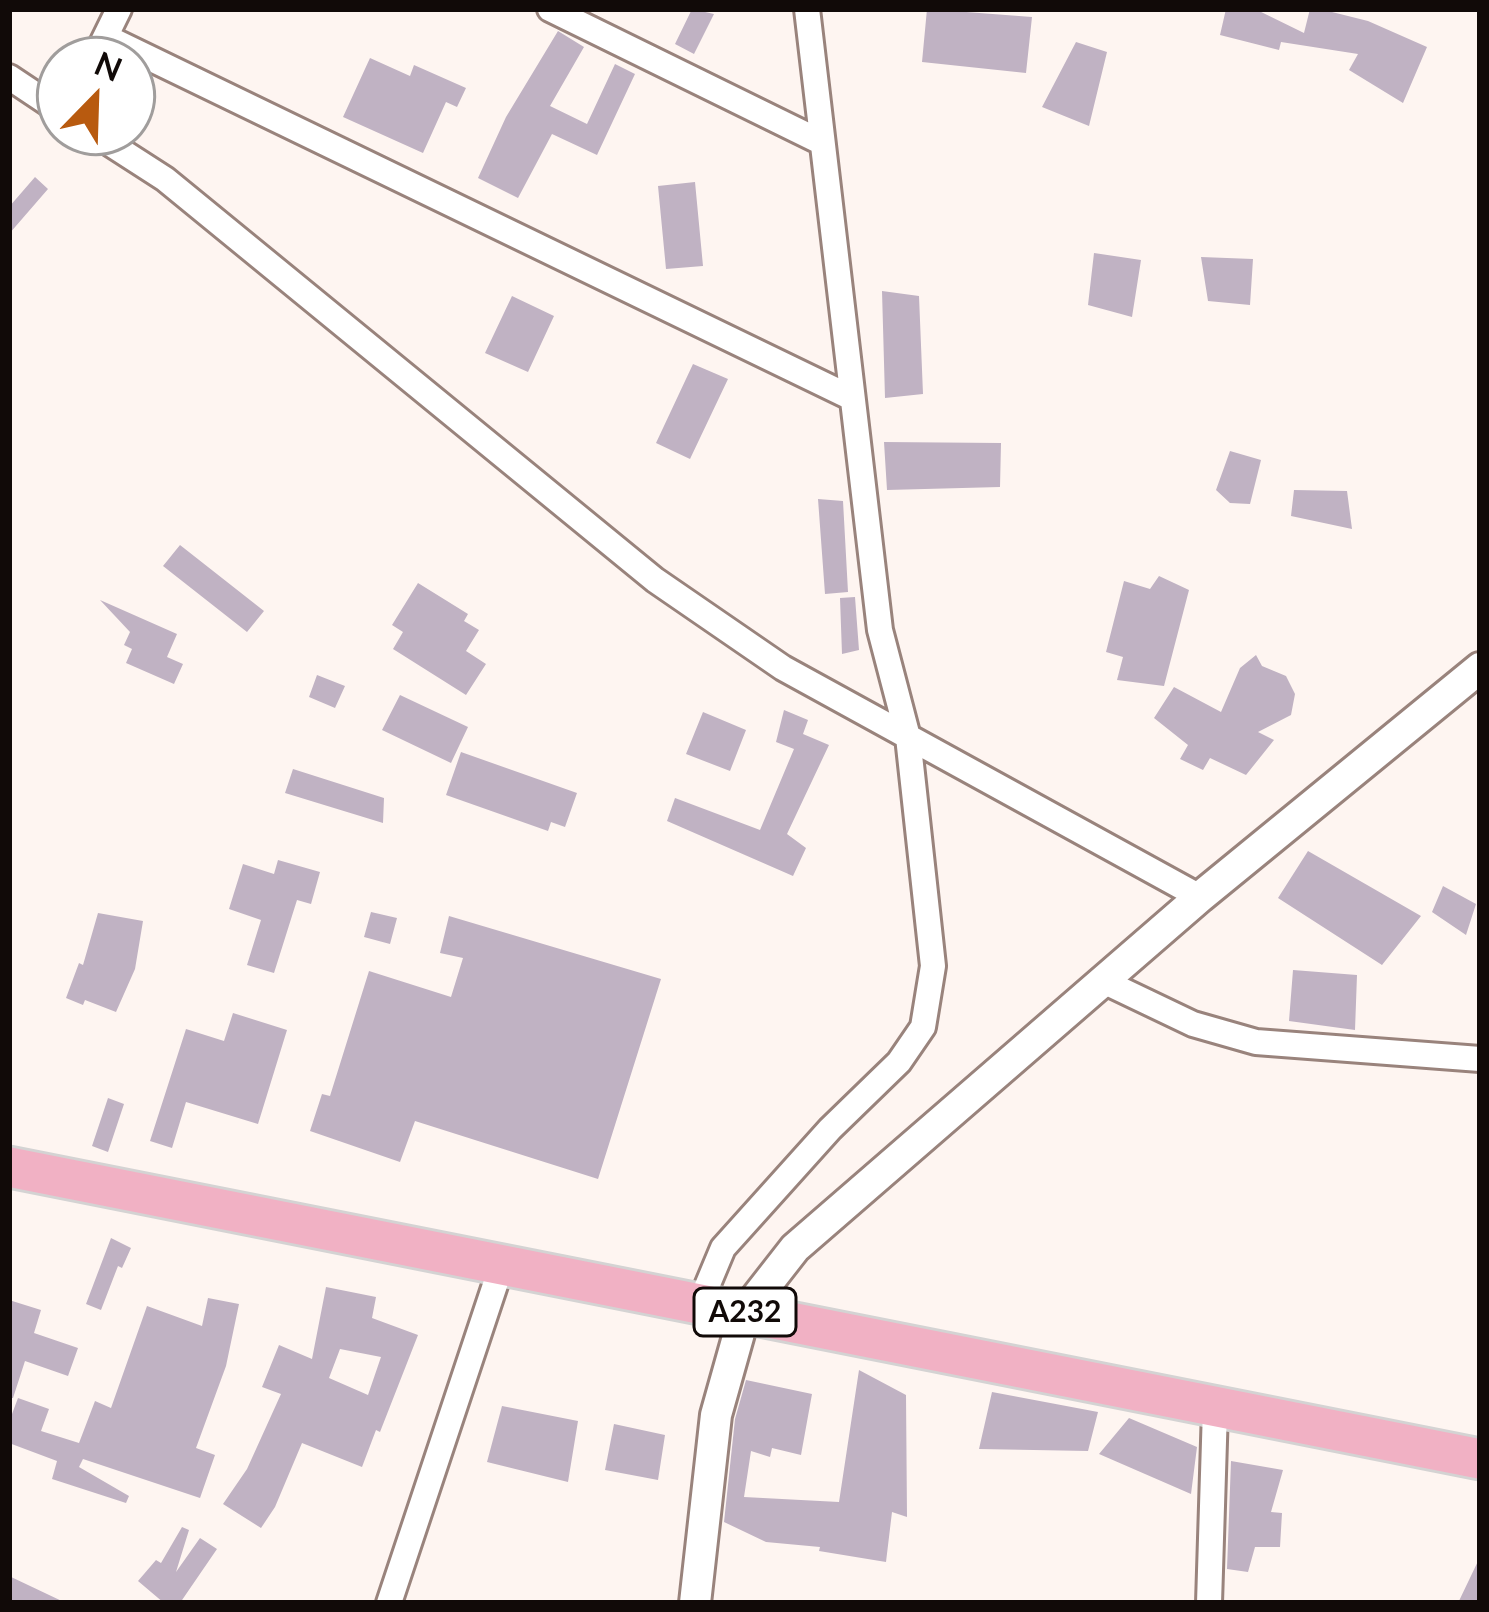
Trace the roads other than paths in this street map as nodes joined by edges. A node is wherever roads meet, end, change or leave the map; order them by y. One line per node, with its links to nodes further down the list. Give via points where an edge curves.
1 (550, 9): 6 (street)
2 (807, 9): 6 (street)
3 (156, 75): 8 (street)
4 (9, 77): 5 (street)
5 (36, 95)
6 (821, 142): 8 (street)
7 (129, 156): 10 (street, via 655,580 783,668)
8 (852, 398): 10 (street, via 880,630)
9 (1480, 668): 11 (street)
10 (908, 736): 11 (street); 16 (street, via 933,966 922,1028 723,1248)
11 (1200, 897): 12 (street)
12 (1102, 981): 13 (street, via 1193,1024 1256,1042); 17 (street, via 796,1248)
13 (1480, 1059)
14 (9, 1167): 15 (main road, A232)
15 (502, 1264): 16 (main road, A232); 20 (street)
16 (700, 1304): 17 (main road, A232)
17 (745, 1312): 18 (main road, A232); 21 (street, via 716,1415)
18 (1215, 1409): 19 (main road, A232); 22 (street)
19 (1480, 1459)
20 (389, 1603)
21 (695, 1603)
22 (1209, 1603)

